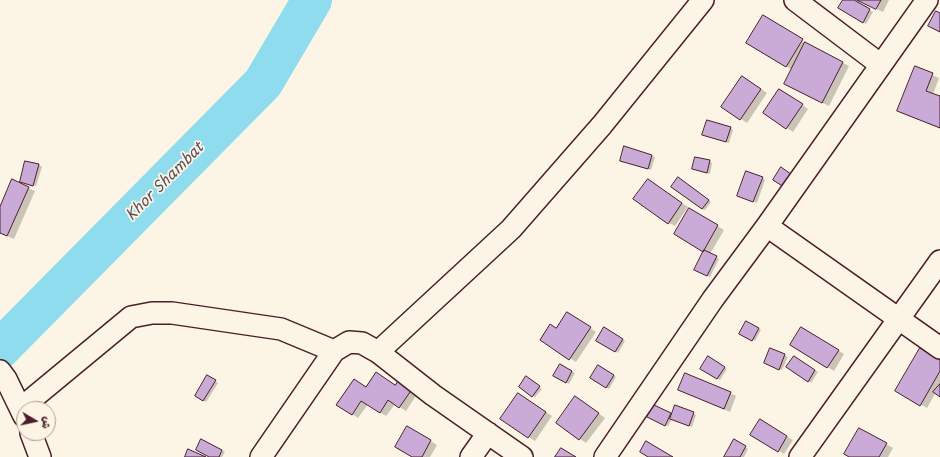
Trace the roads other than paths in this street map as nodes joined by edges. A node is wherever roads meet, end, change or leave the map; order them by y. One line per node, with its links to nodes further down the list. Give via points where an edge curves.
1 (703, 0): 10 (street, via 602,125 512,229)
2 (795, 0): 4 (street)
3 (927, 0): 4 (street)
4 (881, 65): 5 (street)
5 (767, 226): 7 (street); 20 (street, via 713,299)
6 (940, 261): 7 (street)
7 (898, 319): 8 (street); 21 (street)
8 (940, 348)
9 (334, 351): 10 (street, via 349,342 362,343); 13 (street, via 281,329 172,313 152,313 131,317); 17 (street)
10 (378, 352): 14 (street, via 433,395)
11 (0, 371): 12 (street)
12 (16, 401)
13 (35, 401)
14 (488, 433): 18 (street); 19 (street)
15 (34, 441): 16 (street)
16 (40, 457)
17 (261, 457)
18 (471, 457)
19 (522, 457)
20 (605, 457)
21 (800, 457)

